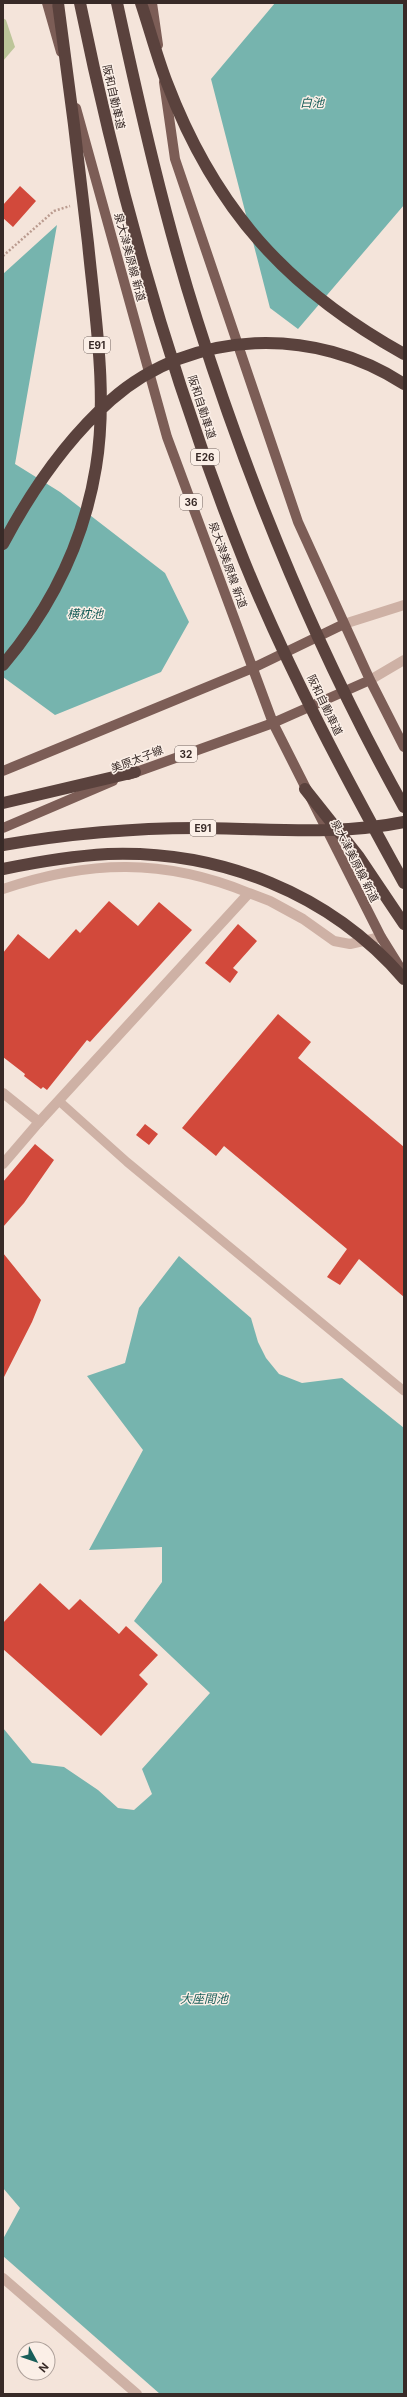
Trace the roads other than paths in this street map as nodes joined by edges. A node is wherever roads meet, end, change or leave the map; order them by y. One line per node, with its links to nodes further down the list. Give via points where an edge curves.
1 (47, 3): 14 (main road, 泉大津美原線 新道 / 36, via 167,437)
2 (58, 3): 13 (highway, E91, via 77,144 96,335 100,386 96,466 79,534 62,577 42,614)
3 (80, 3): 27 (highway, 阪和自動車道 / E26, via 106,124 133,229 198,440 245,563 298,678 351,787)
4 (117, 3): 22 (highway, 阪和自動車道, via 143,122 168,219 196,319 233,428 276,538 329,660)
5 (141, 3): 7 (highway, via 168,84 198,153 255,239 289,274 323,302 356,326)
6 (152, 3): 11 (main road, via 174,159 298,522)
7 (404, 354)
8 (404, 384): 9 (highway, via 367,364 336,352 277,342 246,342 186,356 156,369 129,386 96,414 71,441 31,496)
9 (3, 544)
10 (404, 605): 11 (street)
11 (344, 624): 14 (main road); 15 (main road)
12 (404, 660): 15 (street)
13 (3, 665)
14 (253, 668): 16 (main road, 泉大津美原線 新道 / 36); 18 (main road)
15 (370, 680): 16 (main road, 美原太子線 / 32); 17 (main road)
16 (273, 723): 19 (main road, 美原太子線 / 32); 20 (main road, 泉大津美原線 新道 / 36)
17 (404, 747)
18 (3, 771)
19 (135, 772): 21 (highway); 24 (main road, 美原太子線 / 32)
20 (305, 789): 30 (highway, via 359,857); 31 (main road, 泉大津美原線 新道 / 36)
21 (3, 803)
22 (404, 807)
23 (404, 822): 25 (highway, E91, via 348,829 135,829)
24 (3, 828)
25 (3, 845)
26 (3, 869): 33 (highway, via 68,858 129,855 181,859 247,873 286,889 341,920 369,942)
27 (404, 883)
28 (3, 889): 29 (street, via 34,878 79,869 123,866 183,872 219,881)
29 (249, 893): 31 (street, via 303,919 334,941 350,944); 35 (street)
30 (404, 924)
31 (381, 937): 32 (main road, 泉大津美原線 新道 / 36)
32 (404, 974)
33 (404, 978)
34 (3, 1093): 36 (street)
35 (59, 1100): 36 (street); 38 (lane, via 127,1162)
36 (39, 1122): 37 (street)
37 (3, 1164)
38 (404, 1391)
39 (3, 2278): 40 (street)
40 (137, 2394)

